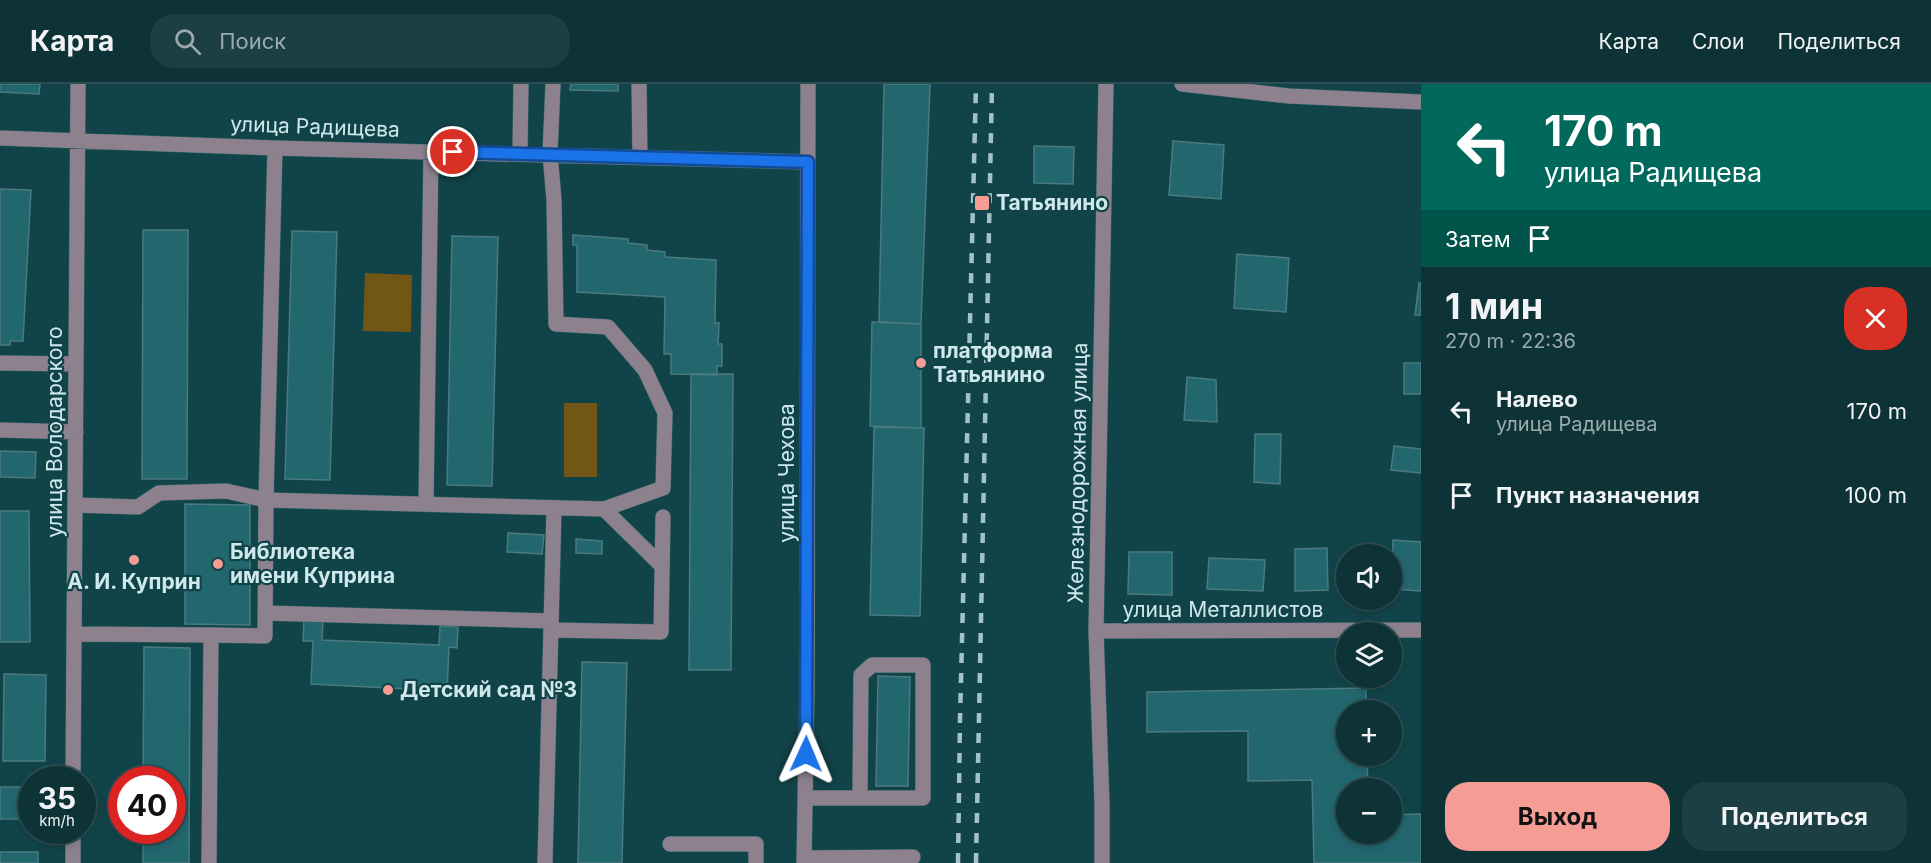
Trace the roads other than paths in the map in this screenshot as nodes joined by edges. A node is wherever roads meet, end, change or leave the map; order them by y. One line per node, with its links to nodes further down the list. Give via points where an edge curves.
1 (78, 84): 10 (street, улица Володарского)
2 (521, 84): 13 (street)
3 (553, 84): 14 (street)
4 (639, 84): 15 (street)
5 (808, 84): 16 (street, улица Чехова)
6 (1106, 84): 31 (street, Железнодорожная улица)
7 (1182, 84): 8 (street, via 1289,96)
8 (1421, 102)
9 (0, 138): 10 (street, улица Радищева)
10 (78, 140): 11 (street, улица Радищева); 18 (street, улица Володарского)
11 (275, 148): 12 (street, улица Радищева); 21 (street)
12 (431, 151): 13 (street, улица Радищева); 22 (street)
13 (520, 153): 14 (street, улица Радищева)
14 (550, 154): 15 (street, улица Радищева); 25 (street, via 556,324 608,327 645,370 665,413 663,488)
15 (640, 157): 16 (street, улица Радищева)
16 (808, 162): 35 (street, улица Чехова)
17 (0, 363): 18 (street)
18 (76, 364): 20 (street, улица Володарского)
19 (0, 430): 20 (street)
20 (76, 432): 23 (street, улица Володарского)
21 (266, 500): 22 (street); 23 (street, via 226,491 159,493 138,507); 28 (street)
22 (426, 504): 24 (street)
23 (75, 505): 32 (street, улица Володарского)
24 (554, 508): 25 (street); 29 (street)
25 (604, 509): 27 (street)
26 (663, 517): 27 (street)
27 (662, 566): 29 (street, via 661,632)
28 (265, 613): 29 (street); 33 (street, via 265,636)
29 (551, 626): 43 (street)
30 (1421, 630): 31 (street, улица Металлистов)
31 (1096, 631): 45 (street, Железнодорожная улица)
32 (74, 634): 33 (street); 34 (street, улица Володарского)
33 (211, 635): 42 (street)
34 (73, 766)
35 (805, 798): 36 (street); 40 (street, улица Чехова)
36 (860, 798): 36 (street, via 923,798 923,665 872,665 861,675)
37 (73, 844): 41 (street)
38 (670, 844): 44 (street, via 756,844)
39 (913, 857): 40 (street)
40 (804, 860)
41 (73, 863)
42 (209, 863)
43 (544, 863)
44 (756, 863)
45 (1102, 863)

